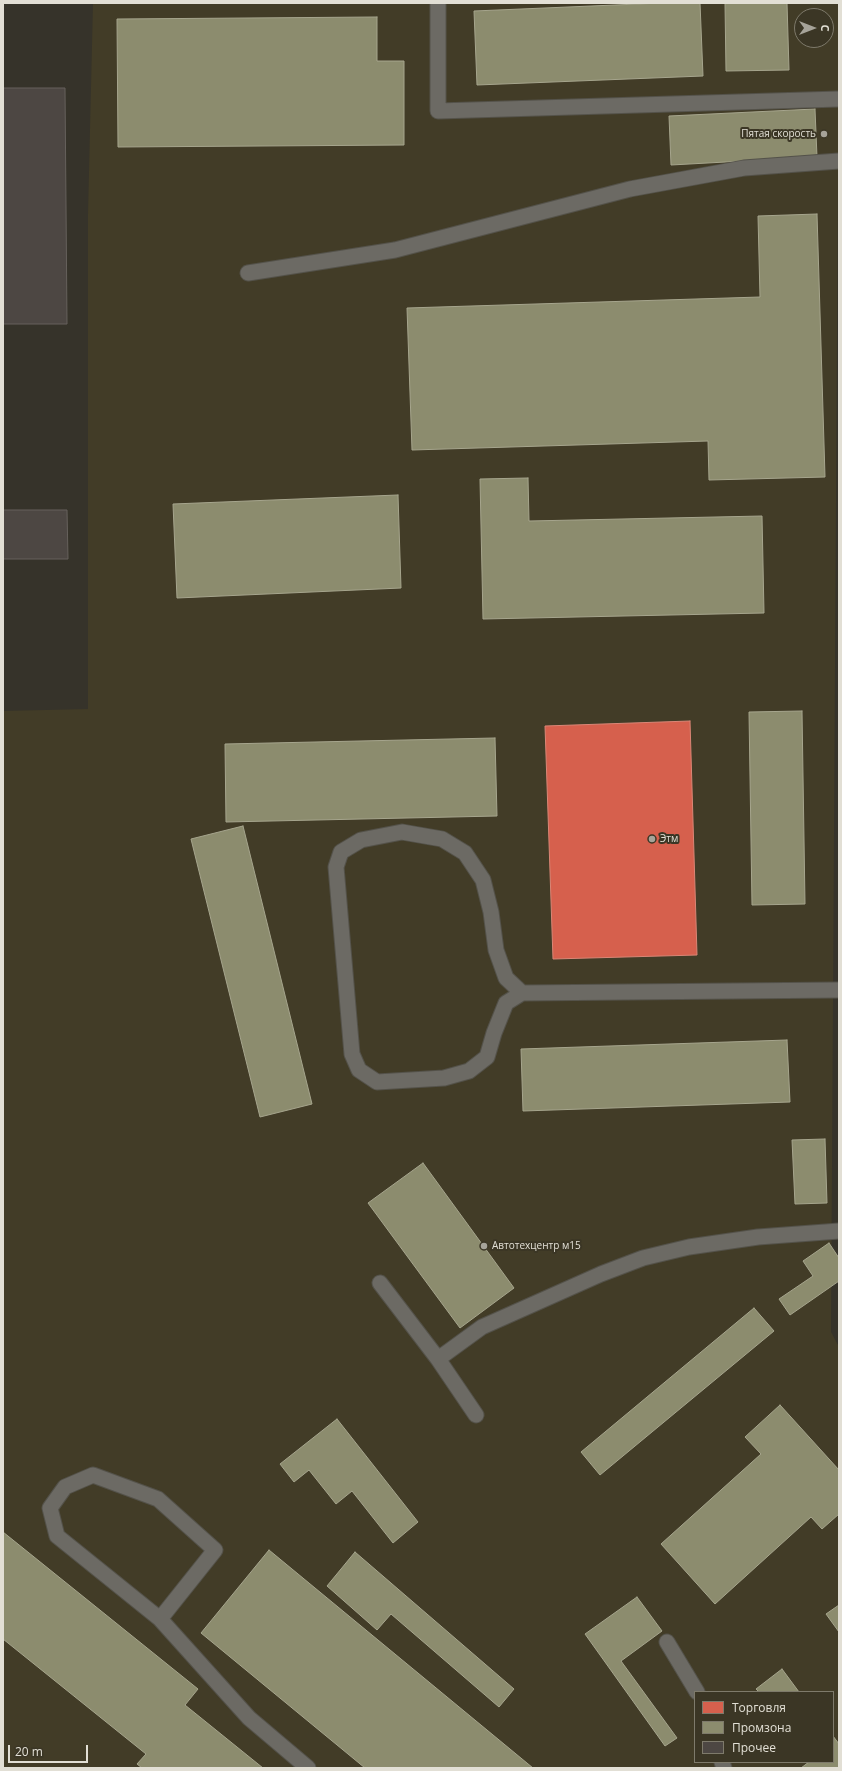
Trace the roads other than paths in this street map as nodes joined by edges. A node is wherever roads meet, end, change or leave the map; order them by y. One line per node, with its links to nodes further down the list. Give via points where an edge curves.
1 (438, 3): 2 (lane, via 438,111)
2 (839, 99)
3 (839, 161): 4 (lane, via 744,168 630,189 395,250)
4 (248, 273)
5 (839, 990): 6 (lane)
6 (522, 993): 6 (lane, via 506,1002 487,1057 469,1071 444,1078 377,1082 359,1070 352,1054 336,867 341,852 361,840 402,832 442,838 465,853 483,880 491,912 496,950 506,978)
7 (839, 1231): 9 (lane, via 758,1237 689,1247 643,1258 601,1274 482,1328)
8 (380, 1283): 9 (lane)
9 (438, 1359): 10 (lane)
10 (476, 1415)
11 (160, 1619): 11 (lane, via 215,1550 158,1499 93,1476 65,1487 50,1508 57,1536); 14 (lane, via 249,1718)
12 (667, 1642): 13 (lane)
13 (696, 1691)
14 (308, 1768)

